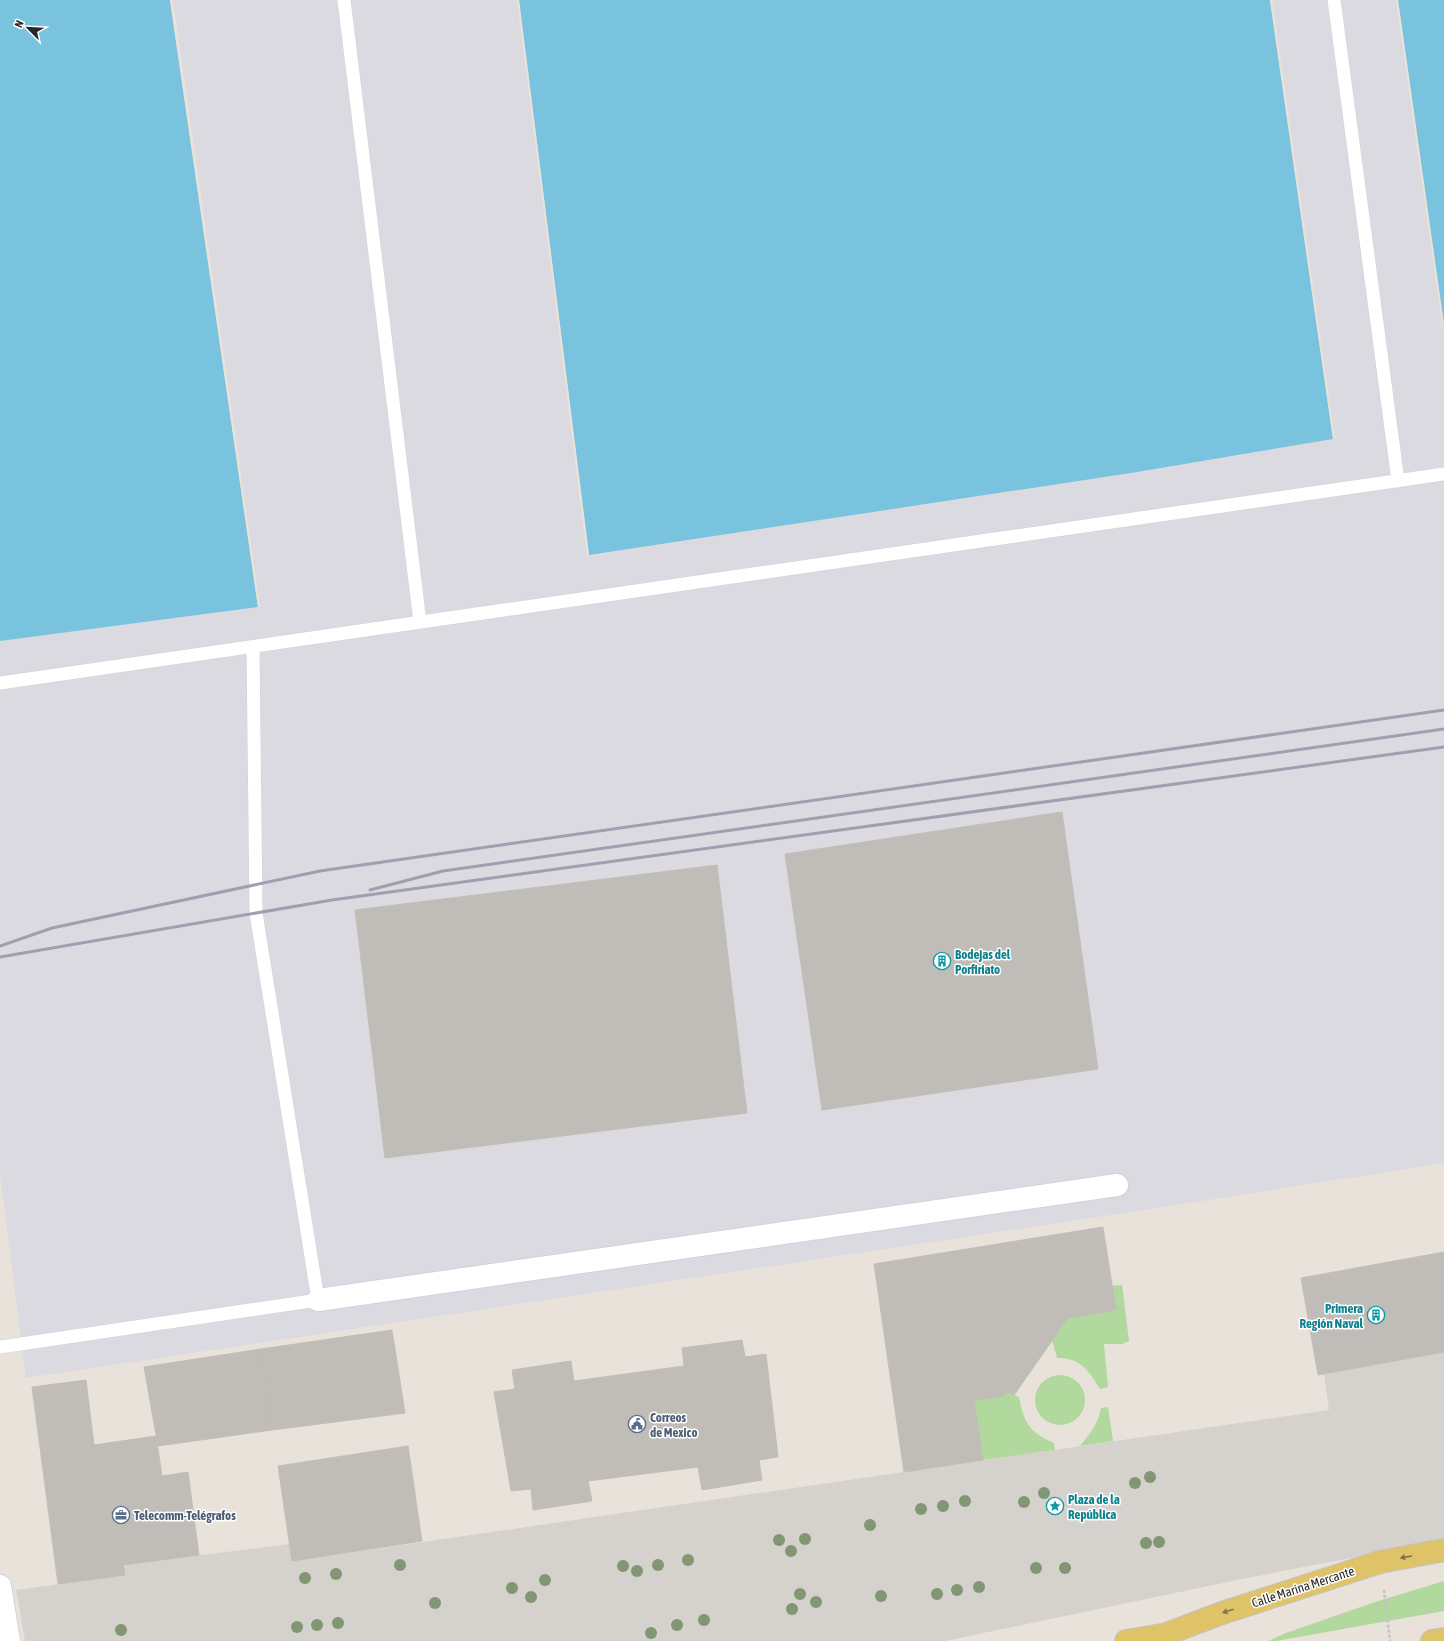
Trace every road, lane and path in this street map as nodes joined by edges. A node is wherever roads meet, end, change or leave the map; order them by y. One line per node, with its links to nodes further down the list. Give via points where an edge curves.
1 (344, 0): 5 (lane)
2 (1334, 0): 4 (lane)
3 (1444, 474): 4 (lane)
4 (1398, 481): 5 (lane)
5 (420, 622): 6 (lane)
6 (253, 647): 7 (lane); 9 (lane, via 256,913)
7 (0, 683)
8 (1117, 1185): 9 (street)
9 (318, 1300): 10 (lane)
10 (0, 1347)
11 (1444, 1550): 12 (main road, Calle Marina Mercante, one-way to 12)
12 (1380, 1562): 14 (main road, Calle Marina Mercante, one-way to 14, via 1222,1613); 18 (path)
13 (0, 1586): 16 (street)
14 (1156, 1638): 17 (main road, Calle Marina Mercante)
15 (1444, 1639): 19 (main road)
16 (9, 1641)
17 (1126, 1641)
18 (1390, 1641)
19 (1432, 1641)

